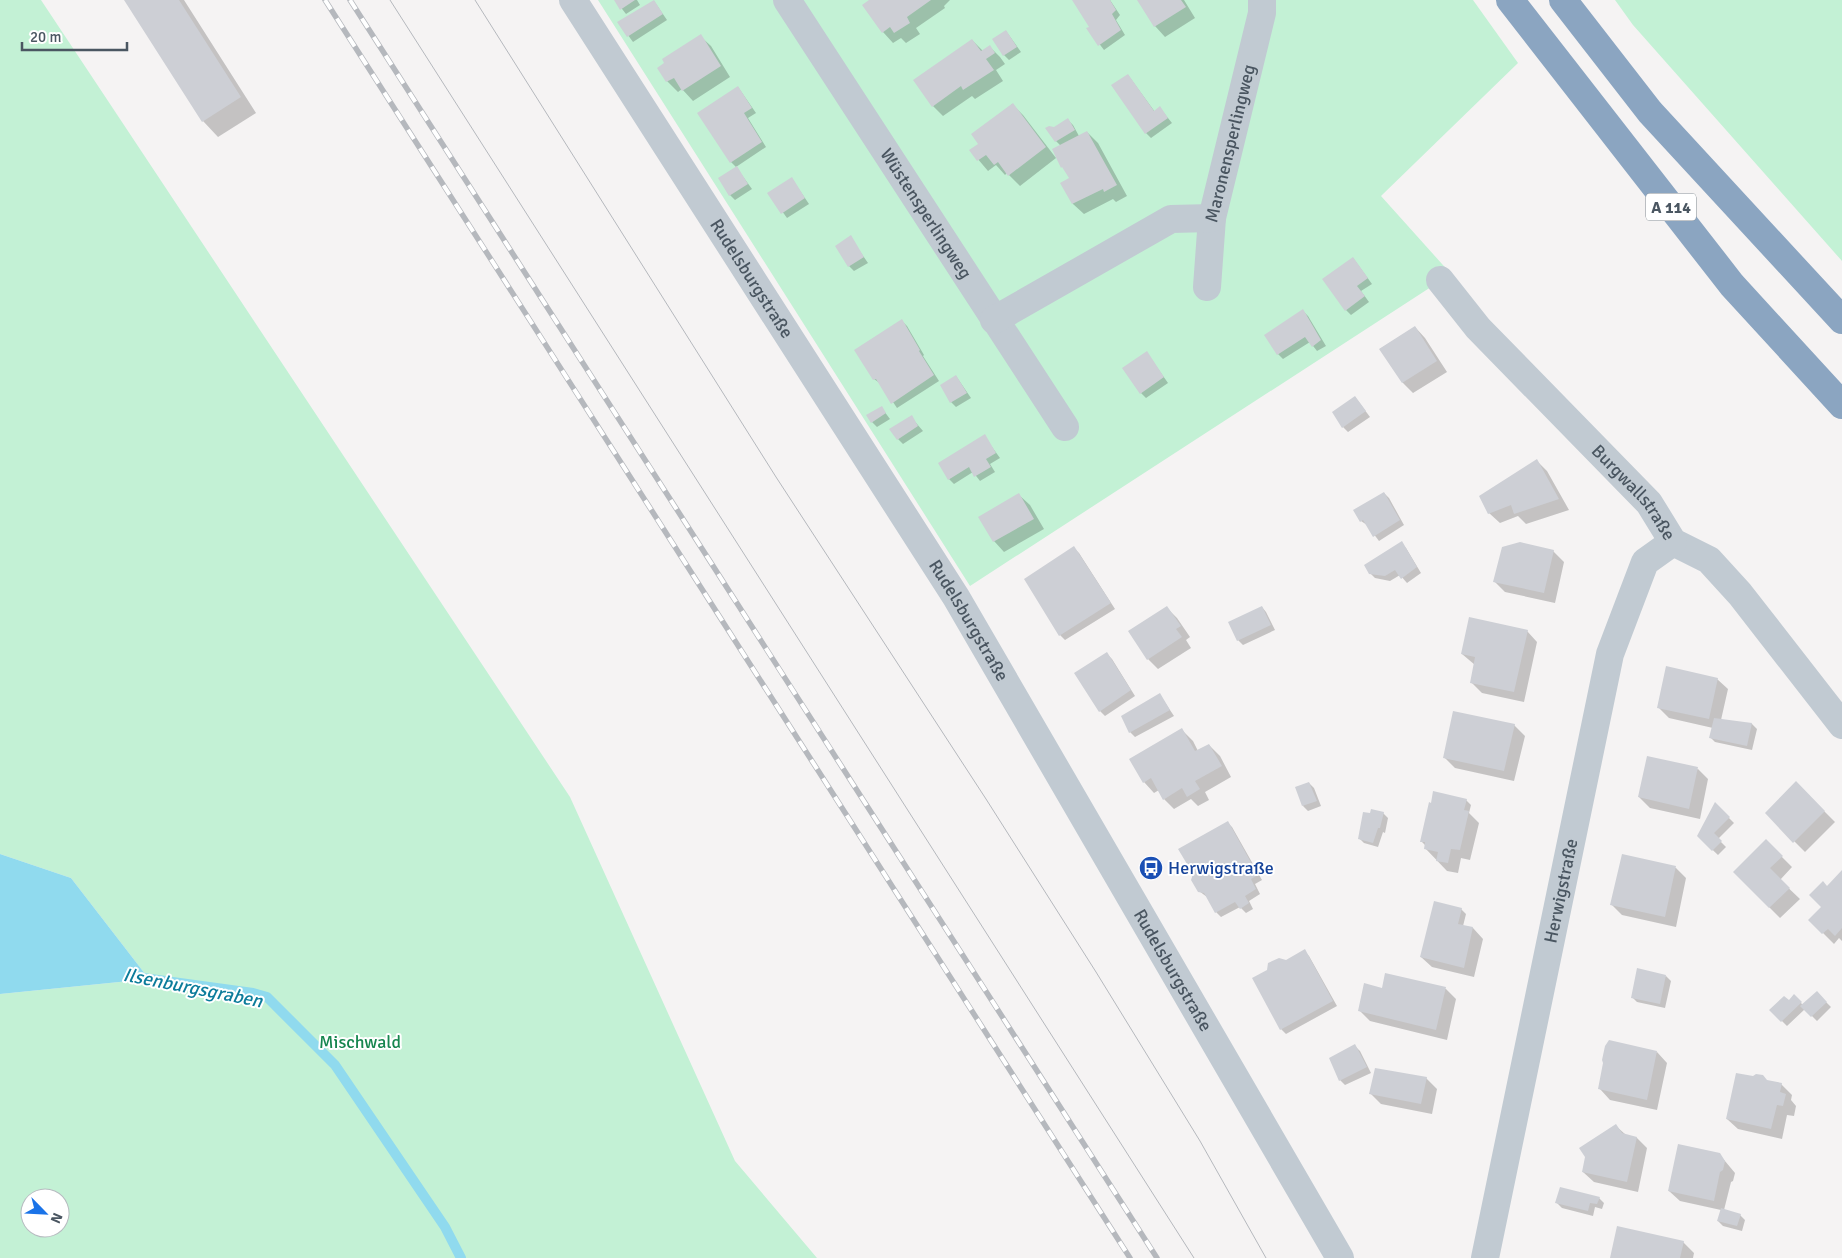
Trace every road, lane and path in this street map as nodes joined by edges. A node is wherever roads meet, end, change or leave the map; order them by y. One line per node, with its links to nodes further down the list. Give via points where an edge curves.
1 (573, 0): 15 (street, Rudelsburgstraße, via 956,597)
2 (787, 0): 9 (street, Wüstensperlingweg)
3 (1262, 0): 6 (street, Maronensperlingweg, via 1262,14)
4 (1510, 0): 11 (highway, A 114, via 1732,285)
5 (1563, 0): 10 (highway, A 114, via 1650,112)
6 (1212, 218): 8 (street, Maronensperlingweg); 9 (street, via 1171,219)
7 (1440, 280): 13 (street, Burgwallstraße, via 1478,328 1649,503)
8 (1207, 287)
9 (994, 320): 12 (street, Wüstensperlingweg)
10 (1842, 320)
11 (1842, 405)
12 (1065, 426)
13 (1673, 542): 14 (street, Burgwallstraße, via 1709,560 1740,594); 16 (street, Herwigstraße, via 1646,562 1610,654)
14 (1842, 725)
15 (1340, 1258)
16 (1485, 1258)

